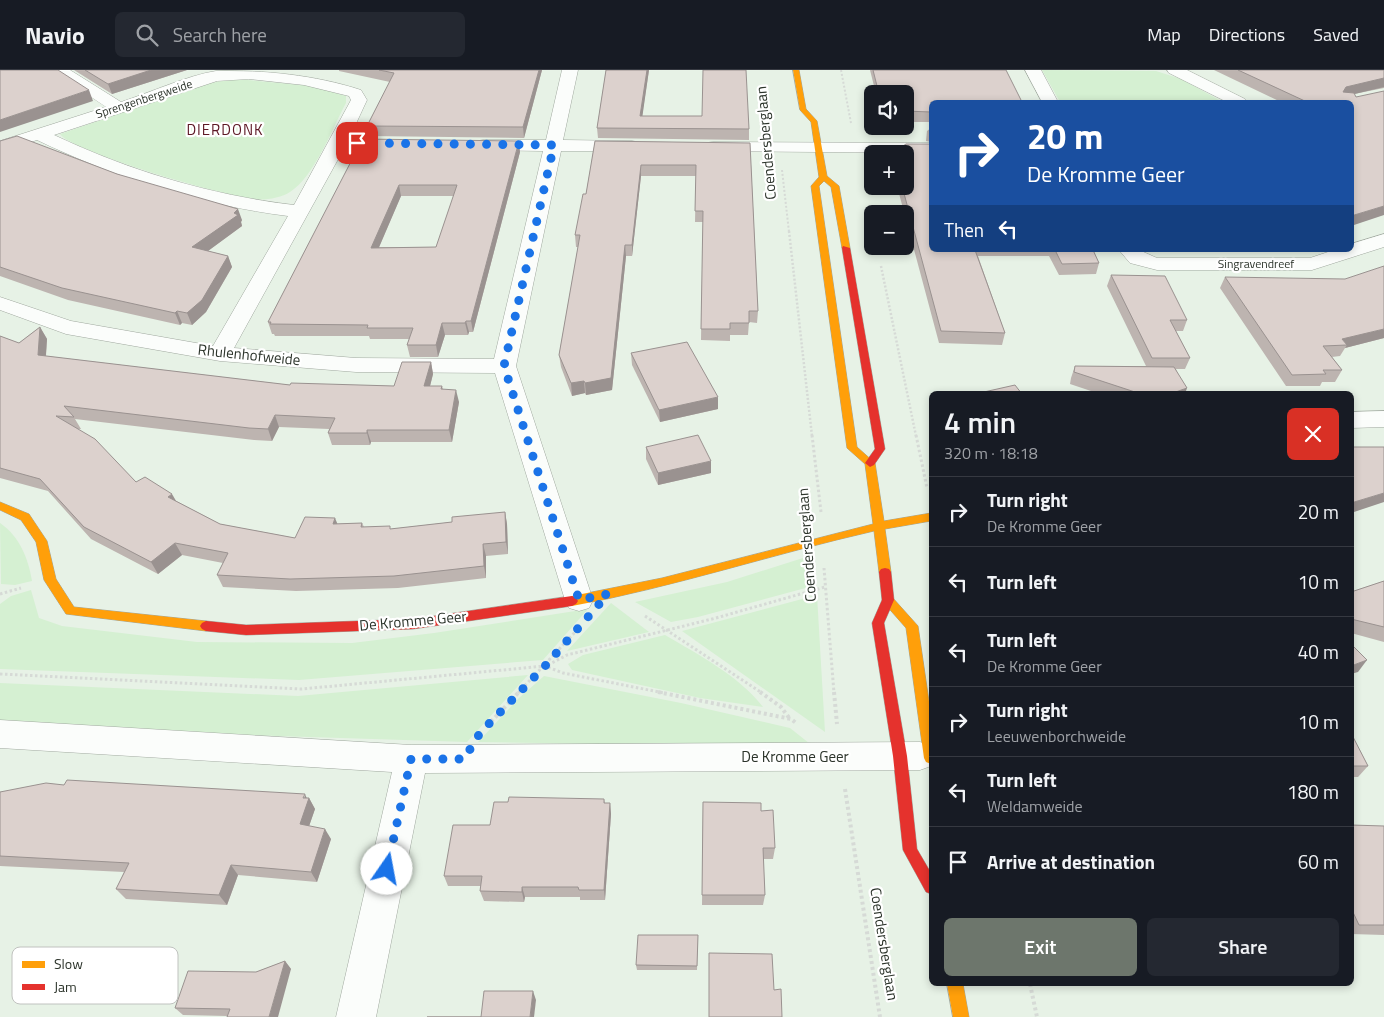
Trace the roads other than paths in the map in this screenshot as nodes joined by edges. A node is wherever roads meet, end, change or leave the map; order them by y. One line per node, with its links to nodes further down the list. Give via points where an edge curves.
1 (59, 70): 9 (street)
2 (570, 70): 16 (street)
3 (796, 70): 11 (street, via 803,110)
4 (1033, 70): 7 (street)
5 (1175, 70): 8 (street)
6 (306, 75): 9 (street, Sprengenbergweide, via 234,73 215,76); 13 (street, Sprengenbergweide, via 355,93 359,100)
7 (1049, 100)
8 (1235, 100)
9 (118, 107): 12 (street, Sprengenbergweide)
10 (821, 111): 11 (street)
11 (814, 121): 20 (street)
12 (38, 134): 18 (street, Sprengenbergweide); 23 (street, via 77,154 183,189)
13 (338, 143): 14 (street); 23 (street, Sprengenbergweide)
14 (357, 143)
15 (466, 144): 16 (street)
16 (554, 145): 17 (street); 30 (street)
17 (652, 146)
18 (0, 147)
19 (692, 147): 20 (street)
20 (819, 147): 21 (street); 22 (street)
21 (929, 148)
22 (823, 177): 33 (street, via 834,186 880,449); 33 (street, via 815,186 852,448)
23 (298, 211): 29 (street, Sprengenbergweide)
24 (1384, 240): 25 (street, Singravendreef)
25 (1354, 250)
26 (1130, 252): 27 (street, Singravendreef, via 1142,261 1157,264 1312,264)
27 (1348, 252)
28 (0, 303): 29 (street, Rhulenhofweide, via 66,327)
29 (220, 354): 30 (street, Rhulenhofweide, via 356,365)
30 (504, 366): 37 (street)
31 (1384, 419): 32 (street)
32 (1354, 420)
33 (870, 463): 36 (street)
34 (0, 506): 37 (street, De Kromme Geer, via 24,517 41,541 50,580 70,610 246,630 413,624)
35 (929, 517): 36 (street, De Kromme Geer)
36 (880, 524): 37 (street, De Kromme Geer, via 706,572); 38 (street)
37 (579, 600)
38 (888, 600): 40 (street, via 878,623); 40 (street, via 912,626)
39 (0, 734): 41 (street, De Kromme Geer)
40 (921, 757): 41 (street, De Kromme Geer); 42 (street, via 910,850)
41 (411, 759): 44 (street)
42 (929, 883)
43 (955, 986): 45 (street)
44 (356, 1017)
45 (961, 1017)

